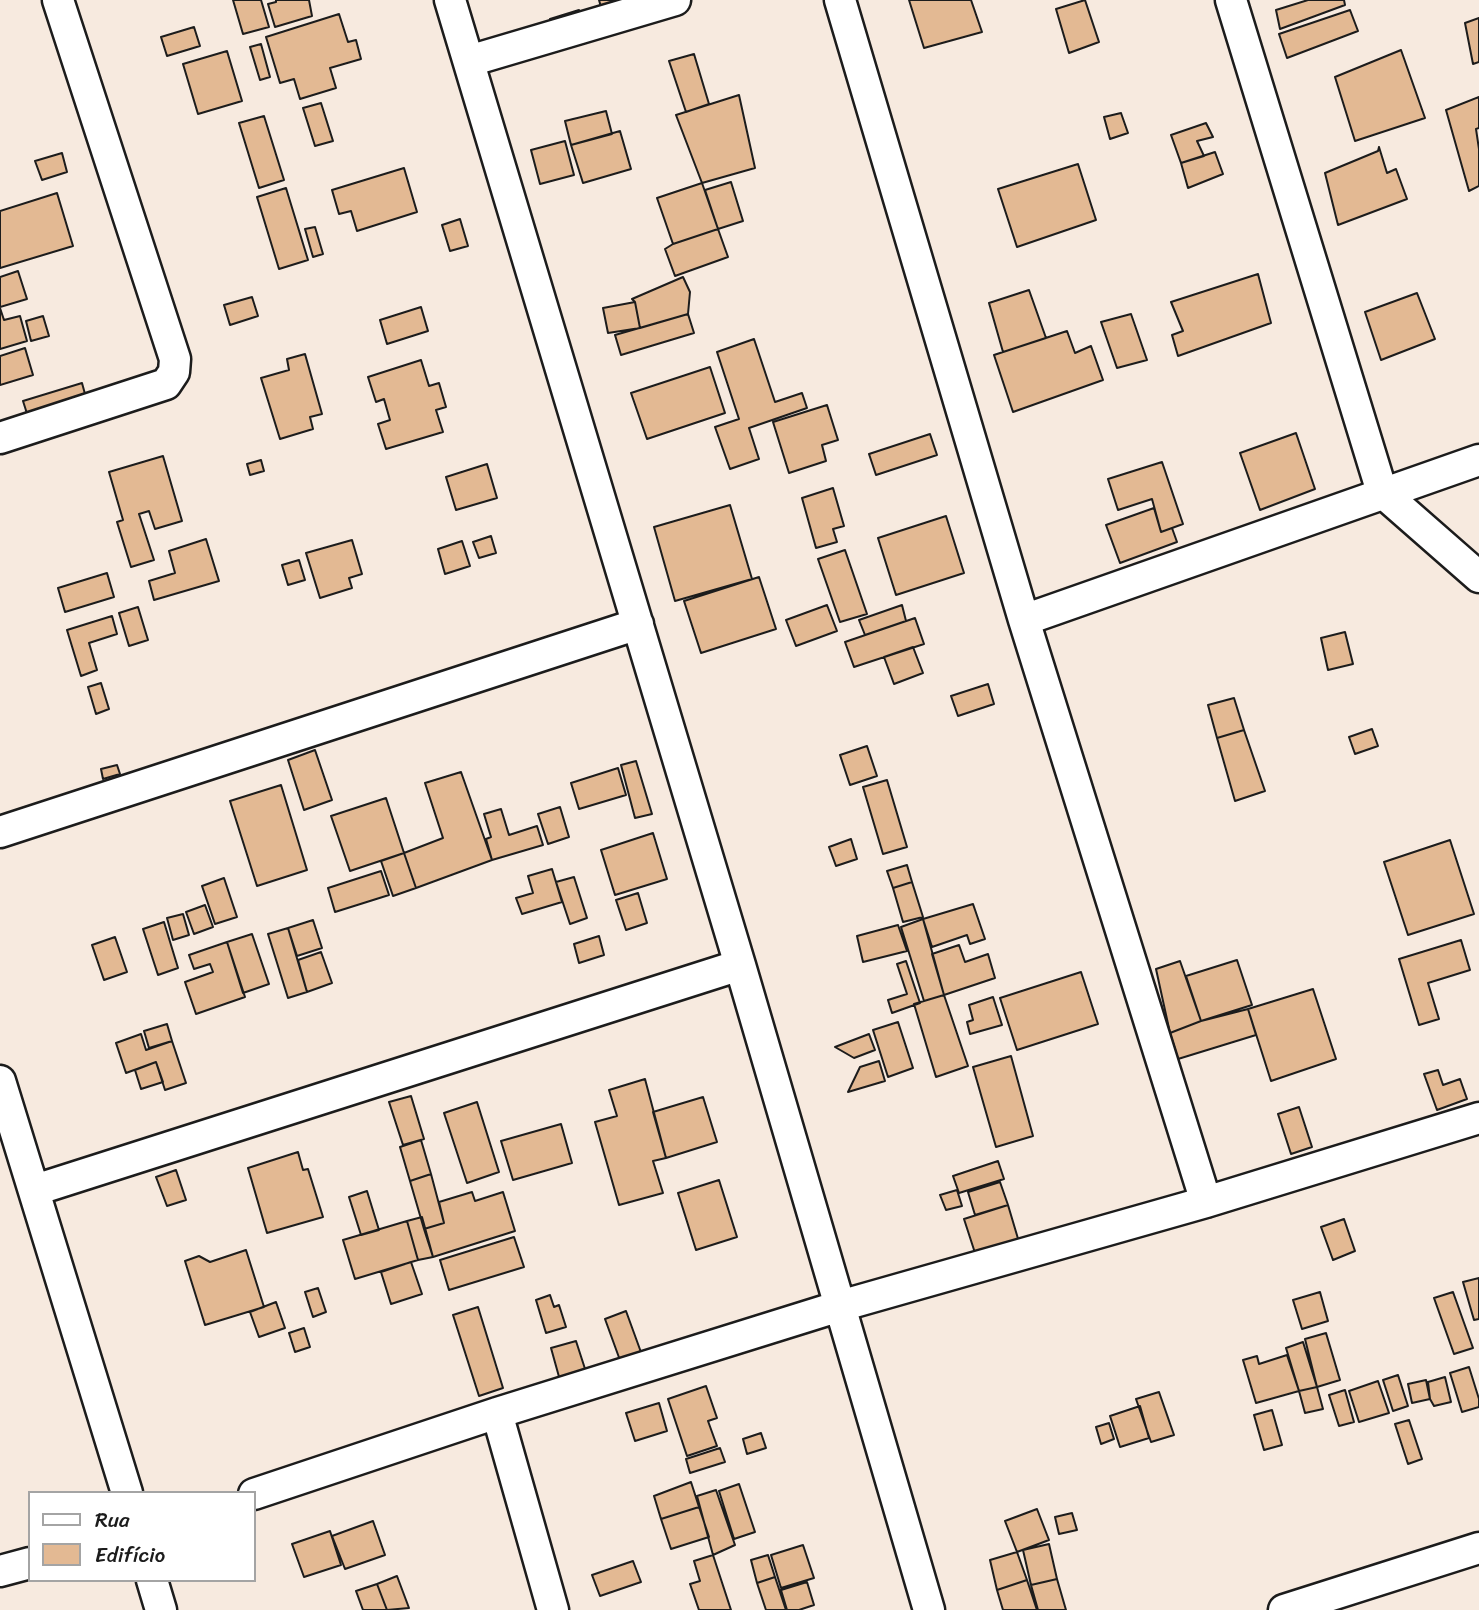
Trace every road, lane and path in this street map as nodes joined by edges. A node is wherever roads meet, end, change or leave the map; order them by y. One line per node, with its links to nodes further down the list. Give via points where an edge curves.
1 (58, 0): 7 (street, via 174,359 174,372 166,384)
2 (450, 0): 6 (street)
3 (675, 0): 6 (street)
4 (840, 0): 11 (street)
5 (1230, 0): 9 (street)
6 (469, 61): 12 (street)
7 (0, 438)
8 (1479, 460): 9 (street)
9 (1382, 492): 10 (street); 11 (street)
10 (1479, 577)
11 (1024, 620): 18 (street)
12 (638, 624): 13 (street); 14 (street)
13 (0, 832)
14 (740, 965): 17 (street); 19 (street)
15 (0, 1081): 17 (street)
16 (1479, 1118): 18 (street)
17 (34, 1190): 21 (street)
18 (1206, 1202): 19 (street)
19 (840, 1306): 20 (street); 29 (street)
20 (498, 1413): 22 (street); 28 (street)
21 (126, 1491)
22 (256, 1493)
23 (1479, 1548): 30 (street)
24 (28, 1564): 25 (street)
25 (0, 1571)
26 (153, 1582): 27 (street)
27 (161, 1610)
28 (553, 1610)
29 (929, 1610)
30 (1284, 1610)

